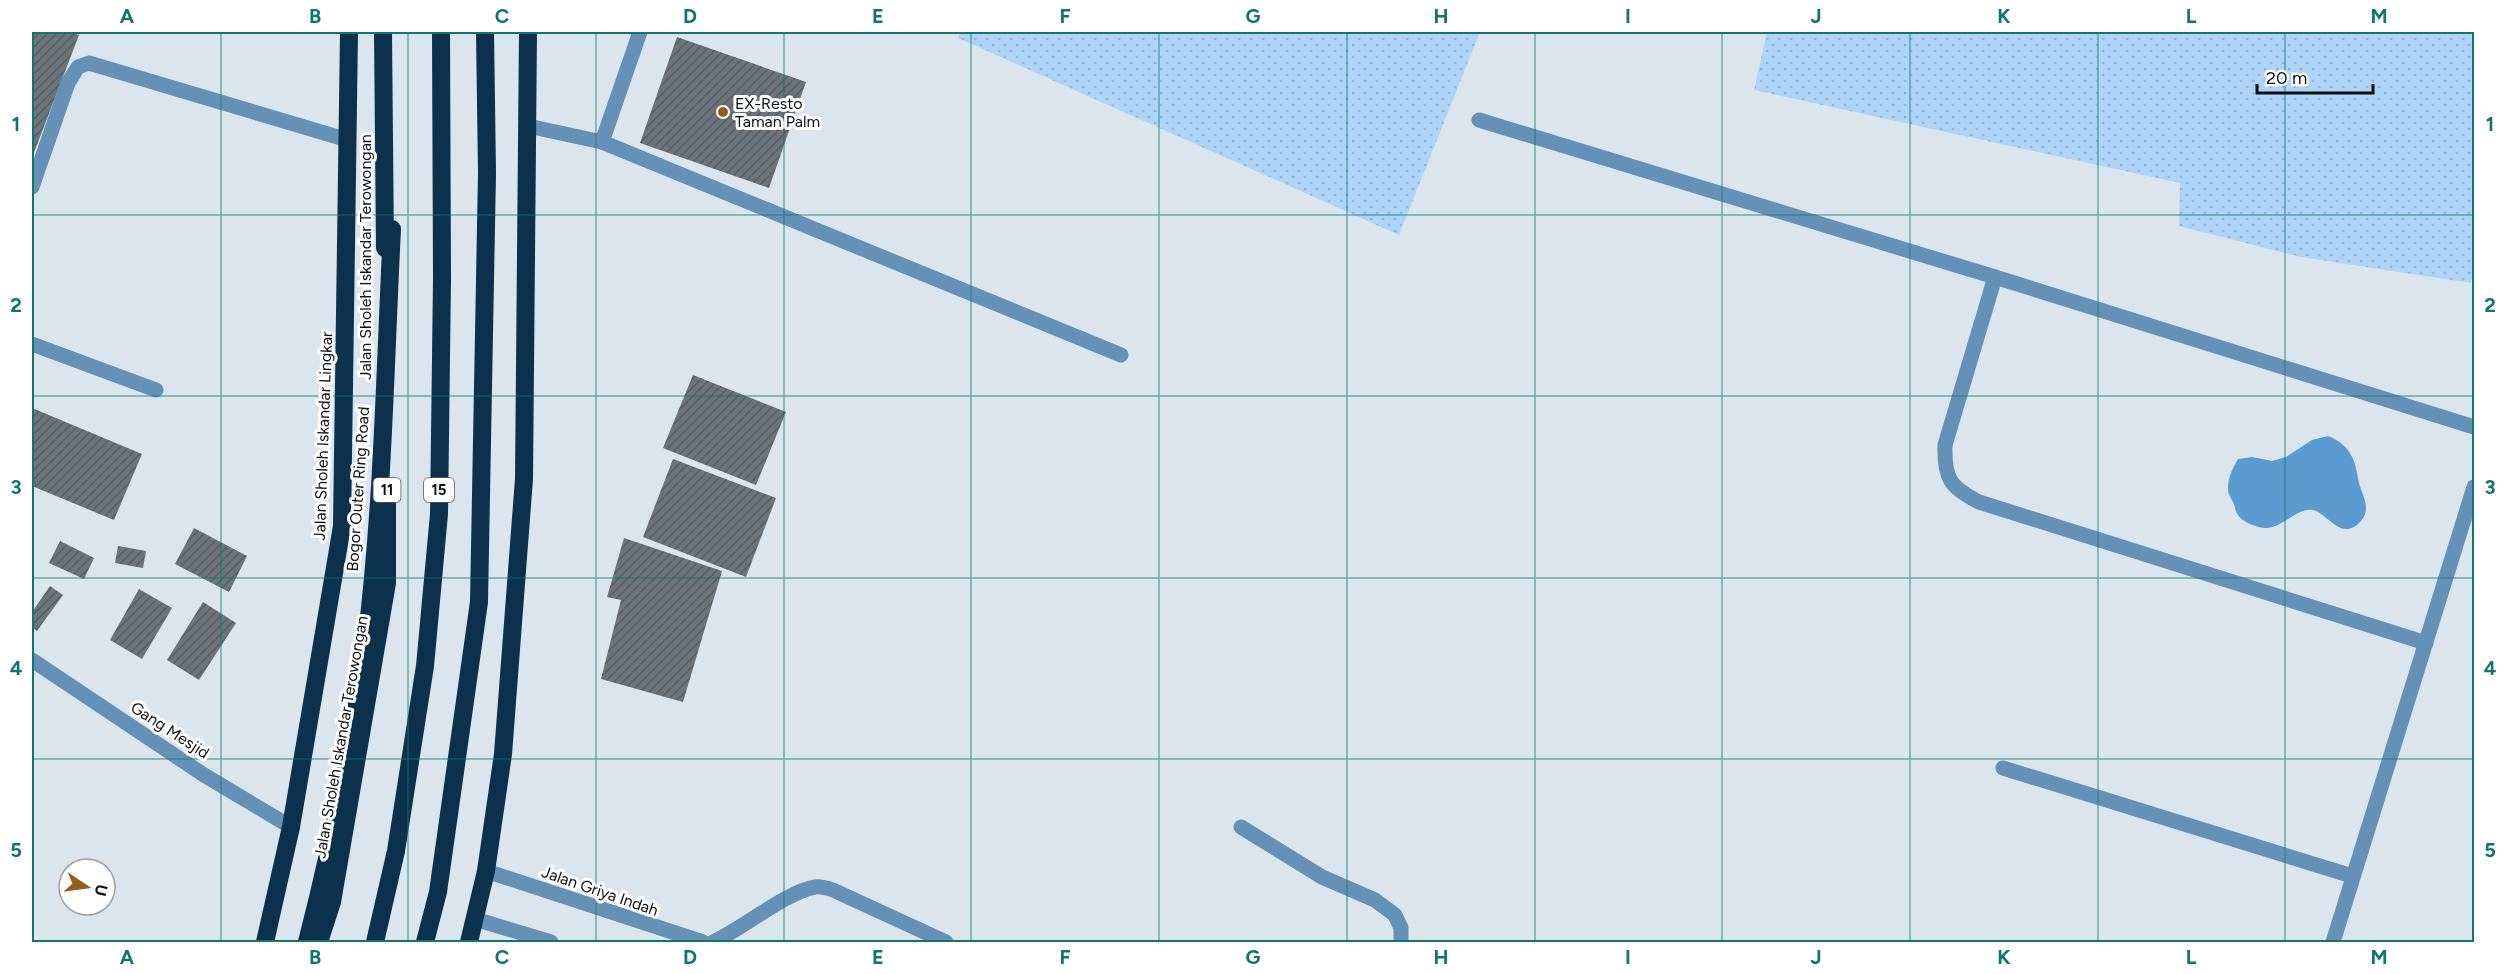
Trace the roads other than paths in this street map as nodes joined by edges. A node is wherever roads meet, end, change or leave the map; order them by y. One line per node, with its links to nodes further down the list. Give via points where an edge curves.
1 (349, 32): 10 (highway, Jalan Sholeh Iskandar Lingkar)
2 (383, 32): 29 (highway, Jalan Sholeh Iskandar Terowongan / 11, via 387,583 332,902)
3 (391, 32): 28 (highway, Bogor Outer Ring Road, bridge, via 392,229 379,514 366,644 334,836)
4 (441, 32): 30 (highway, 15, via 439,514 425,666 396,851)
5 (485, 32): 31 (highway, via 487,173 479,602 438,892)
6 (528, 32): 9 (highway)
7 (640, 32): 11 (street)
8 (1479, 120): 13 (street)
9 (528, 126): 11 (street); 24 (highway, via 524,478 502,754)
10 (348, 140): 12 (street, via 89,63 78,67 68,83); 22 (highway, Jalan Sholeh Iskandar Lingkar, via 342,526)
11 (602, 142): 15 (street)
12 (32, 187)
13 (1995, 277): 17 (street); 19 (street, via 1945,445 1944,464 1949,480 1959,492 1979,502)
14 (32, 344): 16 (street)
15 (1121, 355)
16 (156, 390)
17 (2475, 427)
18 (2475, 487): 19 (street)
19 (2426, 643): 25 (street)
20 (32, 660): 22 (street, Gang Mesjid)
21 (2003, 768): 25 (street)
22 (291, 827): 27 (highway, Jalan Sholeh Iskandar Lingkar)
23 (1241, 827): 37 (street, via 1322,878 1374,900 1395,915 1401,928)
24 (486, 871): 26 (highway); 34 (street, Jalan Griya Indah)
25 (2352, 876): 38 (street)
26 (476, 919): 32 (highway); 33 (street)
27 (265, 942)
28 (307, 942)
29 (319, 942)
30 (375, 942)
31 (425, 942)
32 (470, 942)
33 (551, 942)
34 (703, 942)
35 (712, 942): 36 (street, via 801,891 818,886)
36 (946, 942)
37 (1401, 942)
38 (2333, 942)

